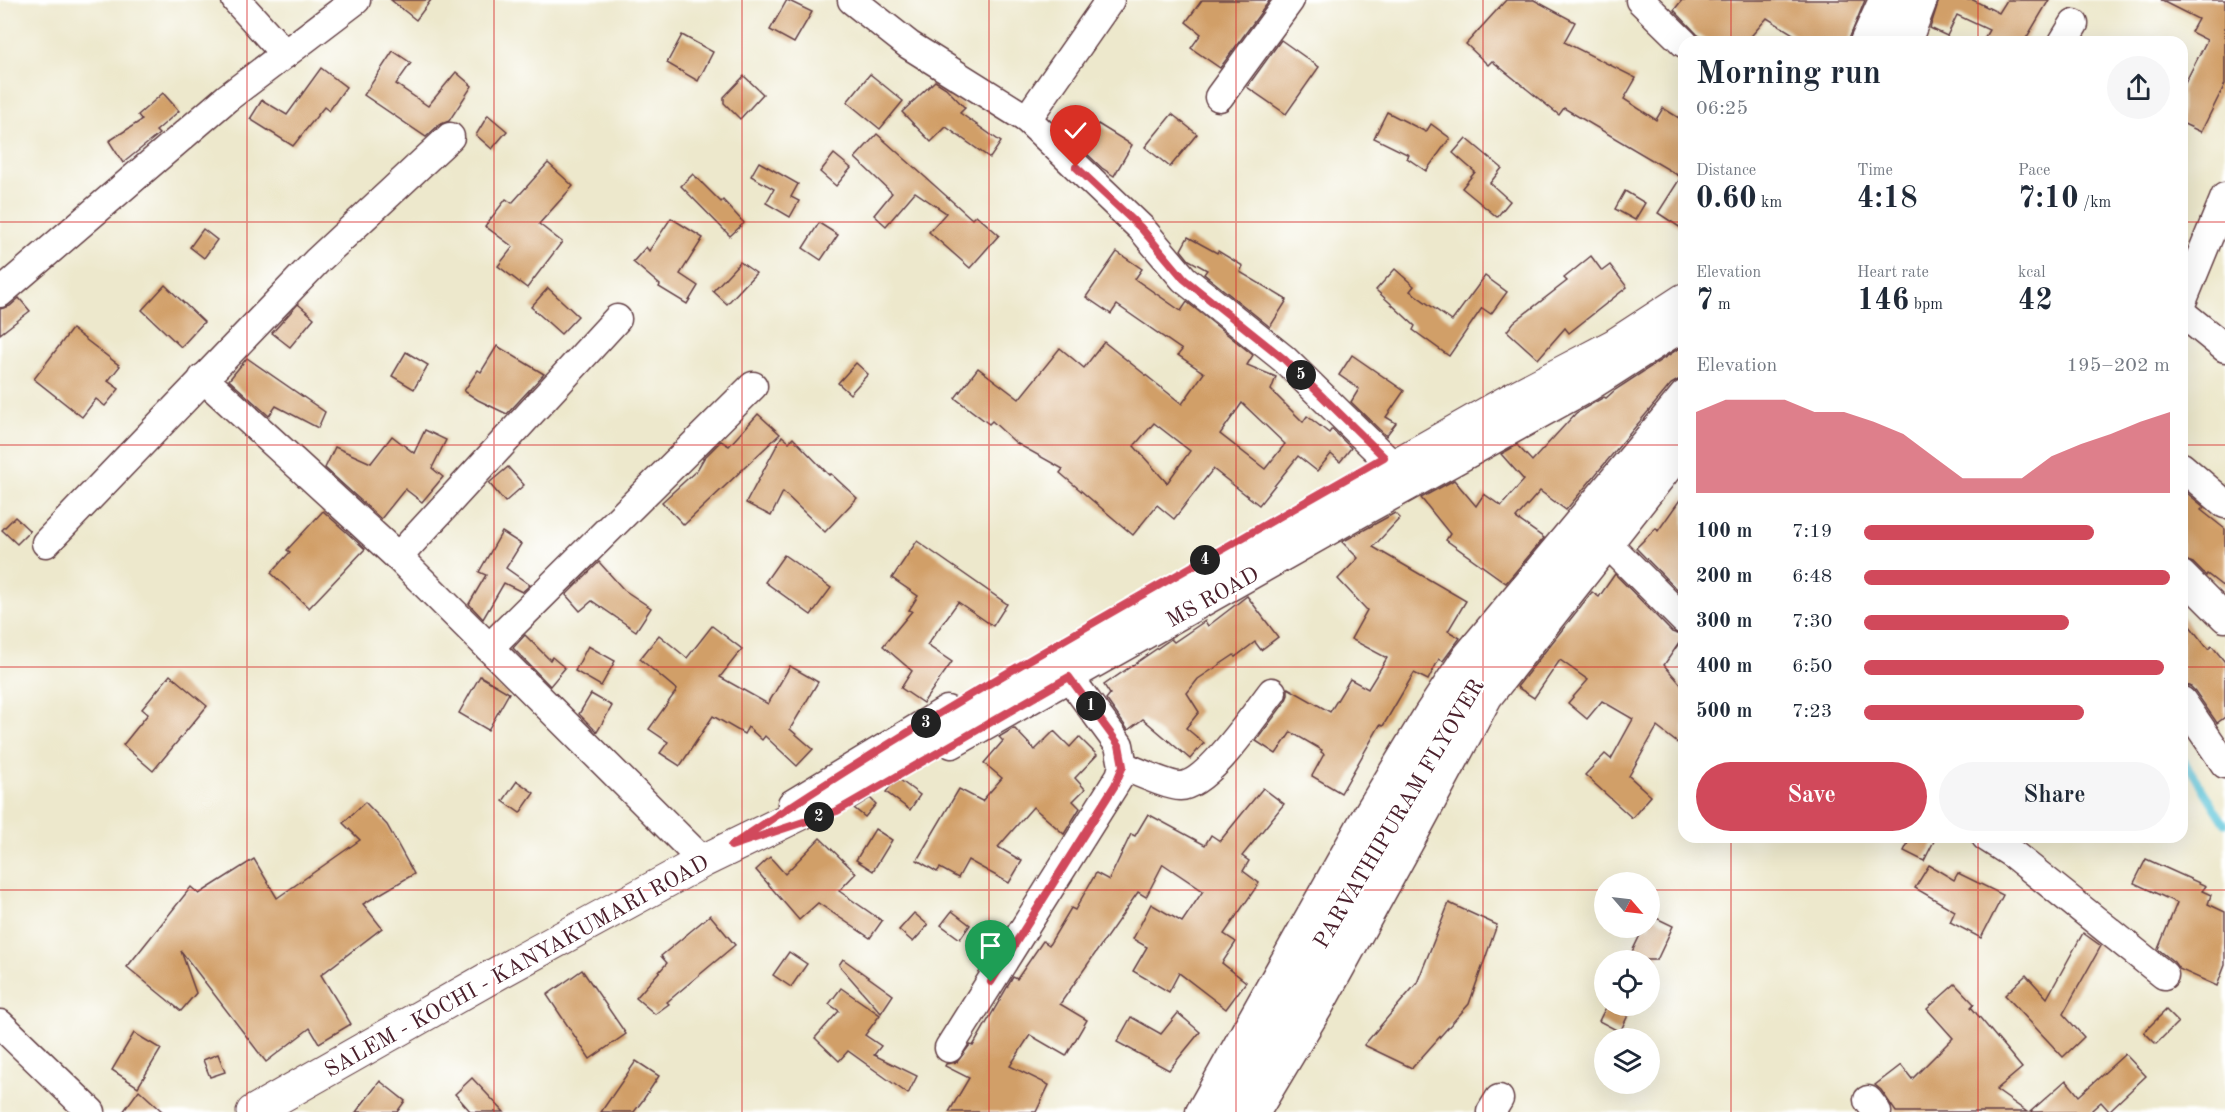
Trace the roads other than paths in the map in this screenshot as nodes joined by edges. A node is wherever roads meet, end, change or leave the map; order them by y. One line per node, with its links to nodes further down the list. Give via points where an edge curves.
1 (237, 0): 15 (street)
2 (356, 0): 15 (street)
3 (852, 0): 17 (street, via 909,45)
4 (1110, 0): 17 (street)
5 (1290, 0): 16 (street)
6 (1640, 0): 10 (street)
7 (1883, 0): 12 (street)
8 (1902, 0): 13 (highway)
9 (1923, 0): 14 (street)
10 (1668, 10): 11 (street)
11 (1681, 36)
12 (1867, 36)
13 (1887, 36)
14 (1909, 36)
15 (285, 54): 22 (street, via 227,98)
16 (1219, 97)
17 (1027, 119): 33 (street, via 1141,228 1184,279 1284,359)
18 (450, 137): 28 (street, via 317,261)
19 (2225, 197): 20 (street)
20 (2188, 287)
21 (1678, 291): 33 (street, via 1661,304)
22 (0, 293)
23 (2188, 302): 27 (street)
24 (1678, 304): 49 (highway, SALEM - KOCHI - KANYAKUMARI ROAD, via 1615,345 1516,397 1057,662 841,794)
25 (617, 319): 38 (street)
26 (1678, 330): 43 (street, MS ROAD, via 1589,387)
27 (2225, 348)
28 (203, 378): 36 (street); 38 (street)
29 (753, 387): 42 (street)
30 (1678, 402): 55 (street, via 1465,658 1362,823)
31 (1678, 428): 56 (highway, PARVATHIPURAM FLYOVER, via 1466,693 1315,952)
32 (1678, 456): 37 (street)
33 (1384, 457): 49 (street, via 1035,657 807,794)
34 (2188, 472): 35 (street)
35 (2225, 504)
36 (46, 543)
37 (1609, 545): 40 (street); 57 (street, via 1488,697 1320,1005)
38 (398, 557): 42 (street)
39 (2188, 581): 41 (street)
40 (1678, 614)
41 (2225, 618)
42 (489, 648): 49 (street)
43 (1069, 677): 47 (street, via 1119,745); 49 (street, MS ROAD, via 837,811)
44 (1272, 692): 47 (street, via 1210,770 1192,783 1178,786)
45 (2188, 708): 46 (street)
46 (2221, 748)
47 (1123, 766): 52 (street, via 1115,785)
48 (1995, 843): 50 (street)
49 (717, 853): 53 (highway, SALEM - KOCHI - KANYAKUMARI ROAD, via 508,967)
50 (2164, 975)
51 (0, 1024): 54 (street)
52 (949, 1048)
53 (269, 1108)
54 (91, 1112)
55 (1200, 1112)
56 (1229, 1112)
57 (1256, 1112)

